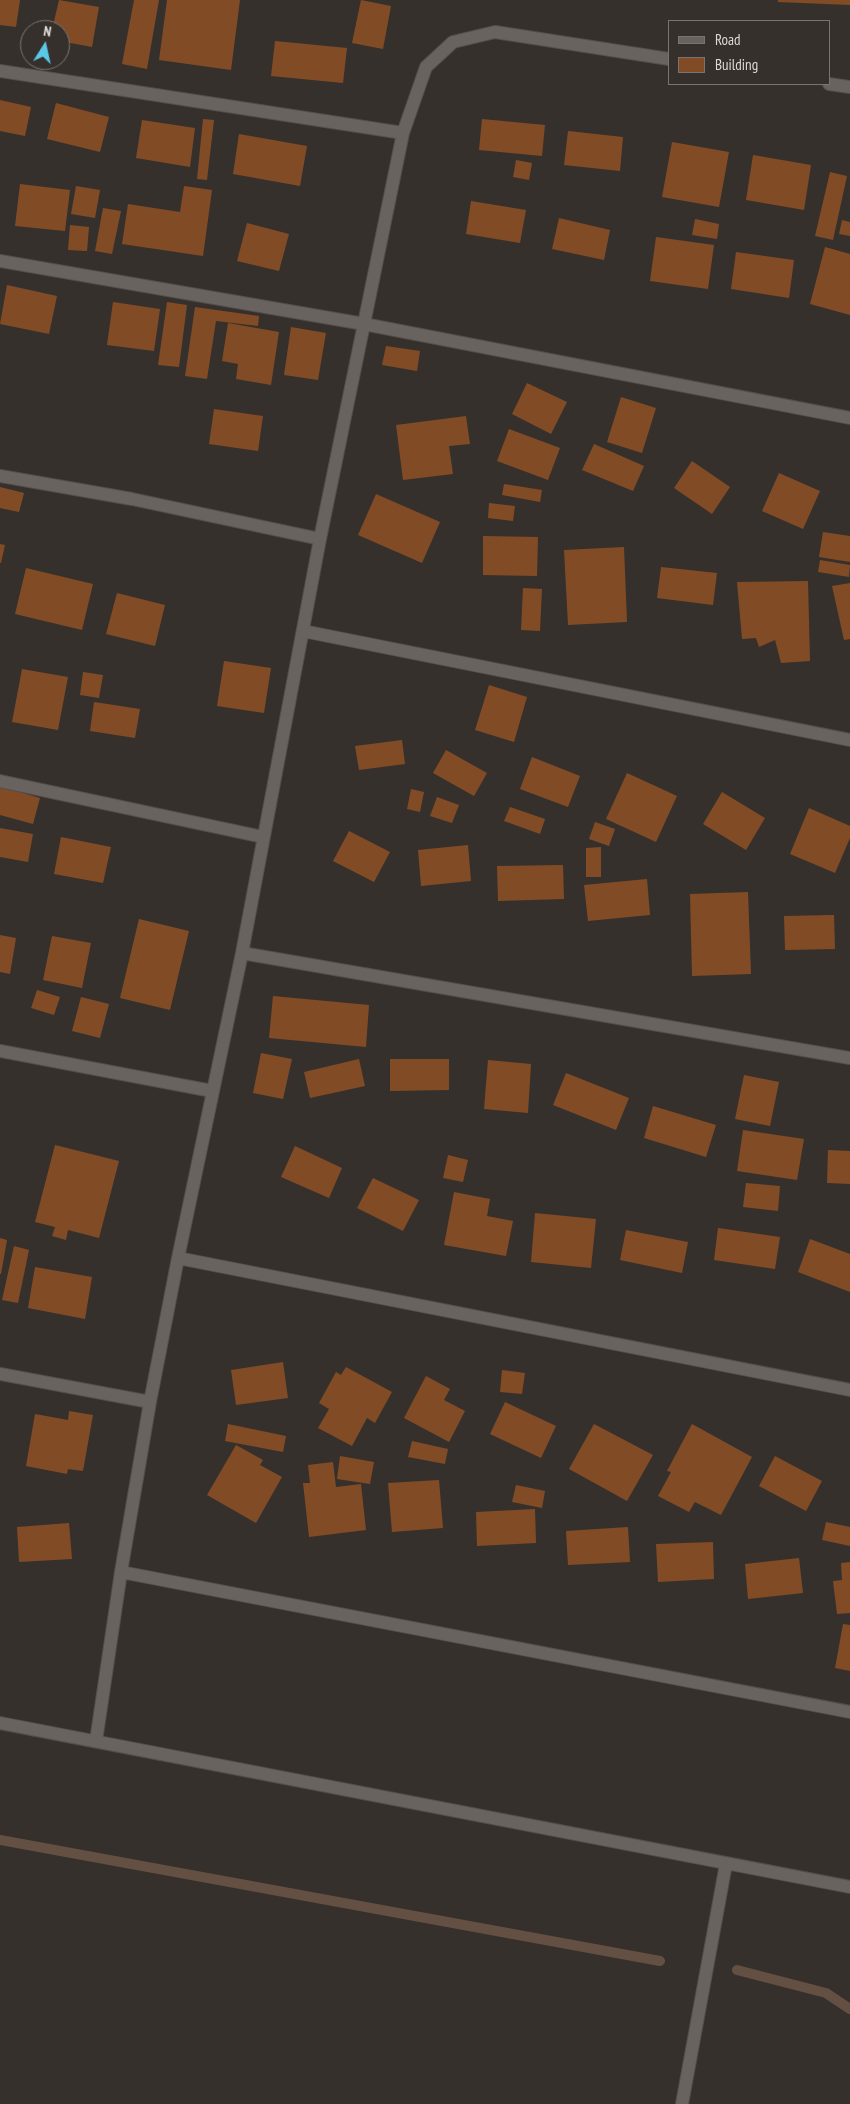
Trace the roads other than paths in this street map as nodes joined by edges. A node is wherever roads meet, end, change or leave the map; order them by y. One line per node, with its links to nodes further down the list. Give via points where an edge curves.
1 (668, 59): 5 (street, via 495,32 453,42 426,67)
2 (0, 71): 5 (street)
3 (830, 84): 4 (street)
4 (850, 87)
5 (404, 133): 7 (street)
6 (0, 261): 7 (street)
7 (364, 324): 8 (street); 10 (street)
8 (850, 418)
9 (0, 476): 10 (street, via 132,499)
10 (320, 539): 11 (street)
11 (303, 631): 12 (street); 14 (street)
12 (850, 740)
13 (0, 781): 14 (street)
14 (263, 838): 15 (street)
15 (242, 953): 17 (street); 18 (street)
16 (0, 1051): 18 (street)
17 (850, 1058)
18 (212, 1091): 19 (street)
19 (178, 1258): 21 (street); 22 (street)
20 (0, 1374): 22 (street)
21 (850, 1390)
22 (150, 1402): 23 (street)
23 (121, 1572): 24 (street); 26 (street)
24 (850, 1712)
25 (0, 1723): 26 (street)
26 (96, 1741): 27 (street)
27 (726, 1864): 28 (street); 29 (street)
28 (850, 1887)
29 (682, 2104)

